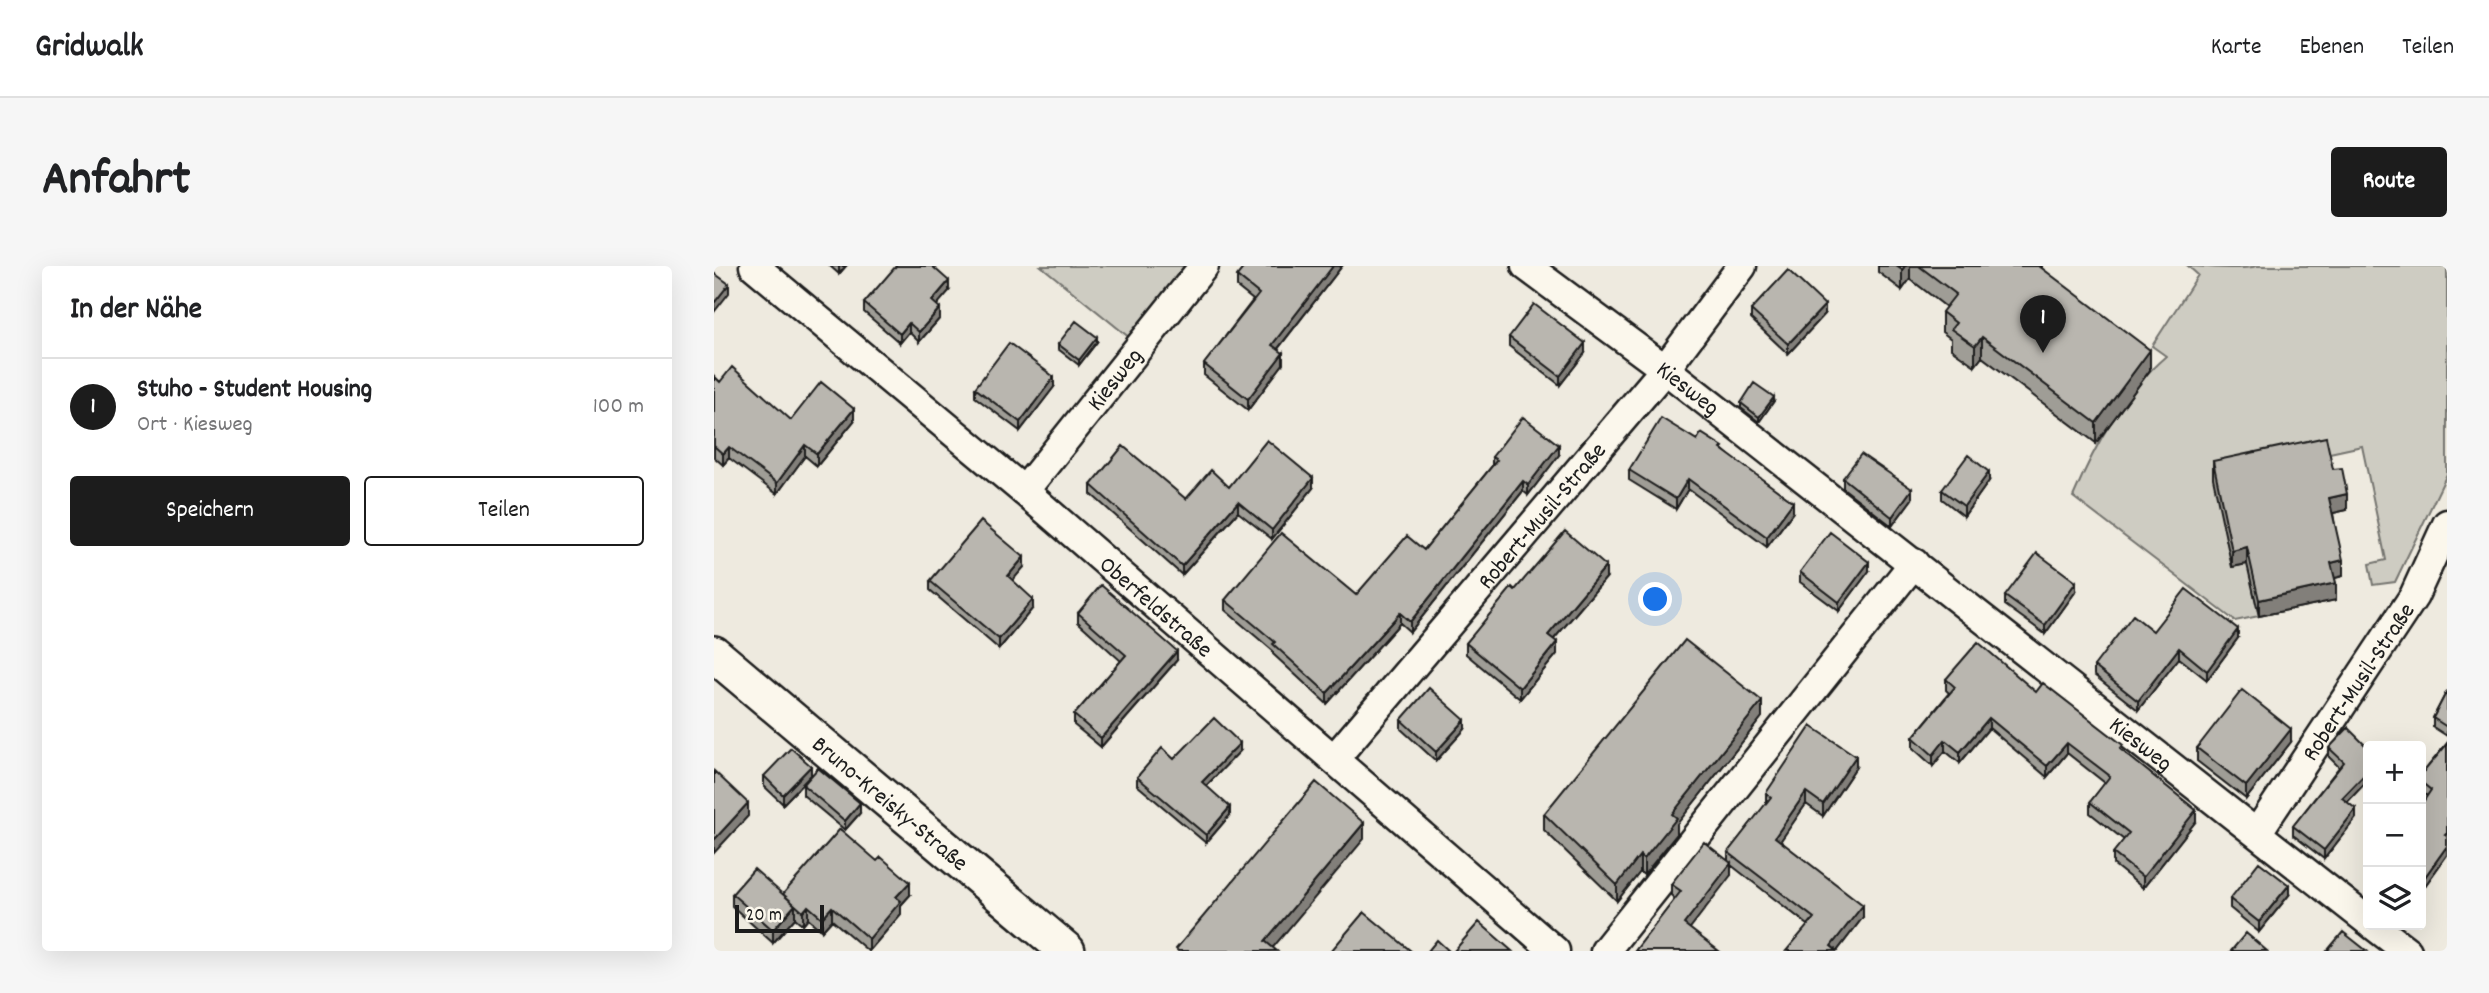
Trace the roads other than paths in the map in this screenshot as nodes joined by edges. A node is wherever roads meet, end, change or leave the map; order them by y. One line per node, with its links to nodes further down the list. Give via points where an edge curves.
1 (754, 266): 6 (street, Oberfeldstraße)
2 (1204, 266): 6 (street, Kiesweg)
3 (1526, 266): 5 (street, Kiesweg)
4 (1742, 266): 5 (street, Robert-Musil-Straße)
5 (1665, 369): 8 (street, Kiesweg); 10 (street, Robert-Musil-Straße)
6 (1024, 491): 10 (street, Oberfeldstraße)
7 (2447, 524): 11 (street, Robert-Musil-Straße, via 2414,596)
8 (1914, 563): 11 (street, Kiesweg); 16 (street)
9 (714, 654): 14 (street, Bruno-Kreisky-Straße)
10 (1334, 759): 15 (street, Oberfeldstraße)
11 (2257, 833): 12 (street, Kiesweg)
12 (2363, 917)
13 (2380, 930): 17 (street)
14 (1067, 951)
15 (1555, 951)
16 (1605, 951)
17 (2407, 951)

